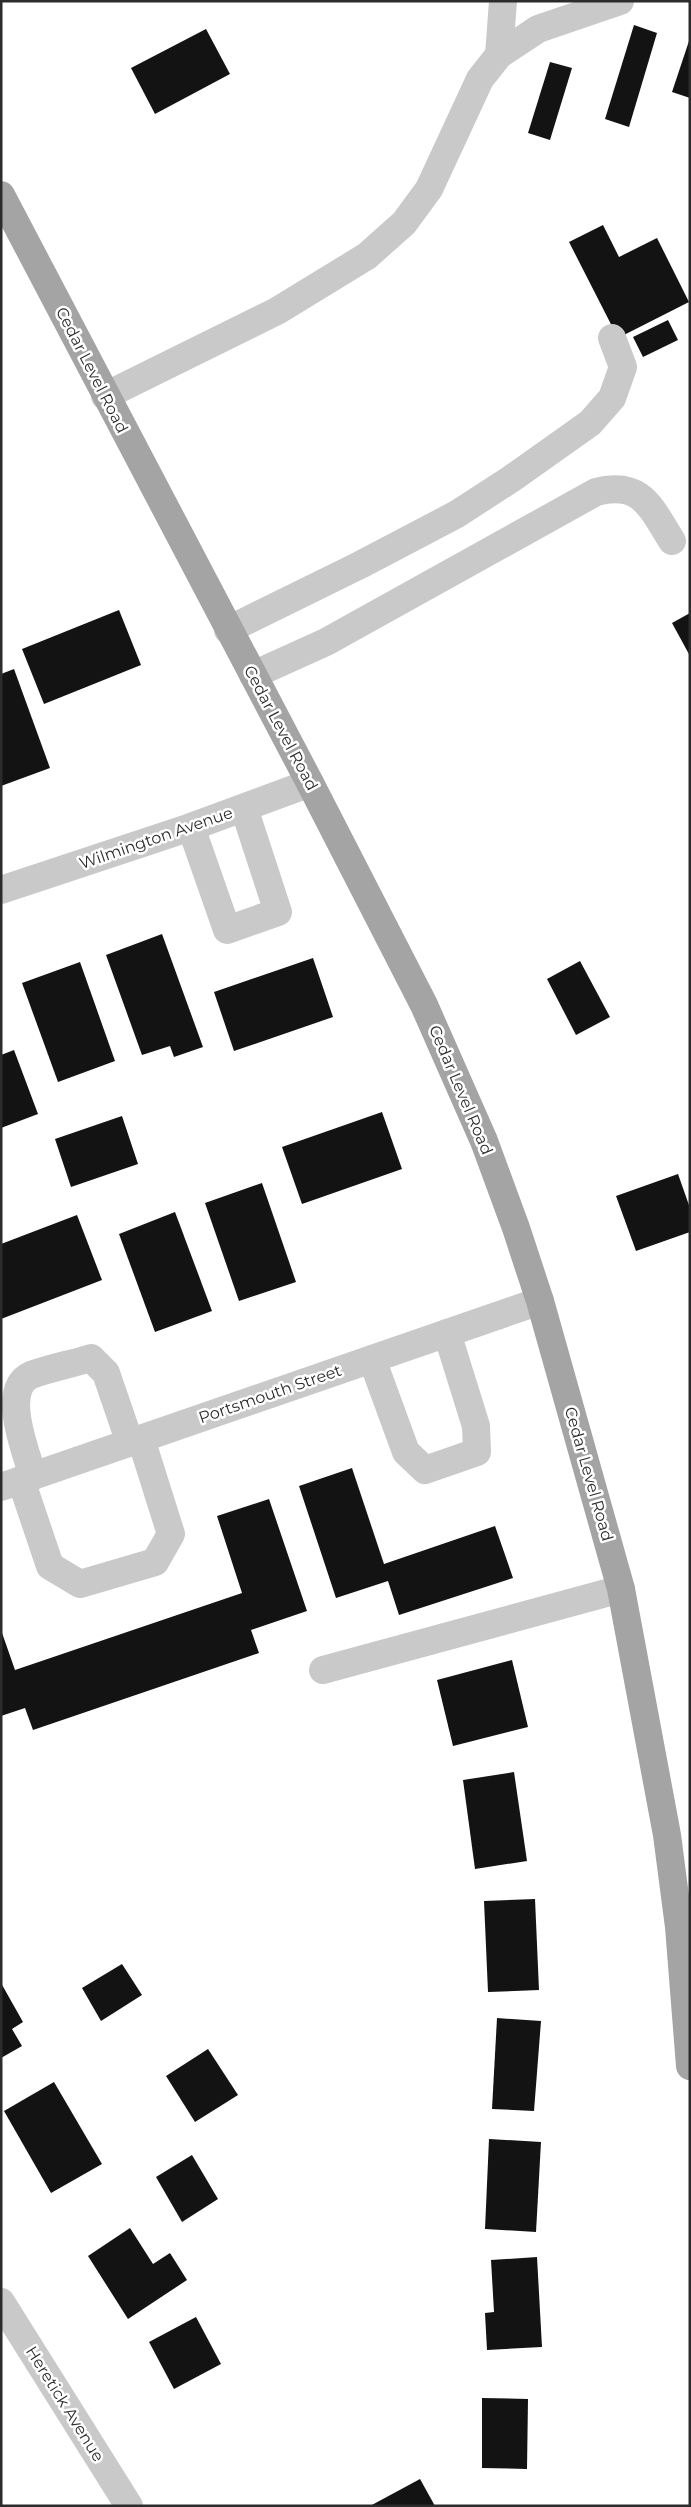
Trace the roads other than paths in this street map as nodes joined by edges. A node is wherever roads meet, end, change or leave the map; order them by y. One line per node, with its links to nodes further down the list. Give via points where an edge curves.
1 (504, 1): 3 (street)
2 (620, 1): 3 (street, via 538,30)
3 (499, 55): 6 (street, via 480,79 429,190 404,223 367,256 277,311)
4 (1, 195): 6 (main road, Cedar Level Road)
5 (612, 338): 8 (street, via 623,367 612,398 590,423 457,514)
6 (106, 396): 8 (main road, Cedar Level Road)
7 (672, 541): 9 (street, via 647,500 631,490 612,488 596,492 326,642)
8 (228, 630): 9 (main road, Cedar Level Road)
9 (253, 675): 10 (main road, Cedar Level Road)
10 (310, 783): 11 (street, Wilmington Avenue); 14 (main road, Cedar Level Road, via 455,1071 488,1149)
11 (244, 808): 12 (street, Wilmington Avenue); 12 (street, via 278,912 227,930)
12 (191, 827): 13 (street, Wilmington Avenue)
13 (1, 890)
14 (540, 1301): 15 (street, Portsmouth Street); 19 (main road, Cedar Level Road)
15 (447, 1332): 16 (street, Portsmouth Street); 16 (street, via 476,1426 477,1452 425,1470 406,1452)
16 (372, 1359): 17 (street, Portsmouth Street)
17 (136, 1440): 18 (street, Portsmouth Street); 18 (street, via 106,1373 91,1358 29,1376 15,1393); 18 (street, via 171,1534 154,1562 80,1584 50,1566)
18 (19, 1481)
19 (621, 1589): 20 (street); 21 (main road, Cedar Level Road, via 667,1835 679,1927)
20 (323, 1670)
21 (690, 2066)
22 (1, 2302): 23 (street, Heretick Avenue)
23 (129, 2506)

